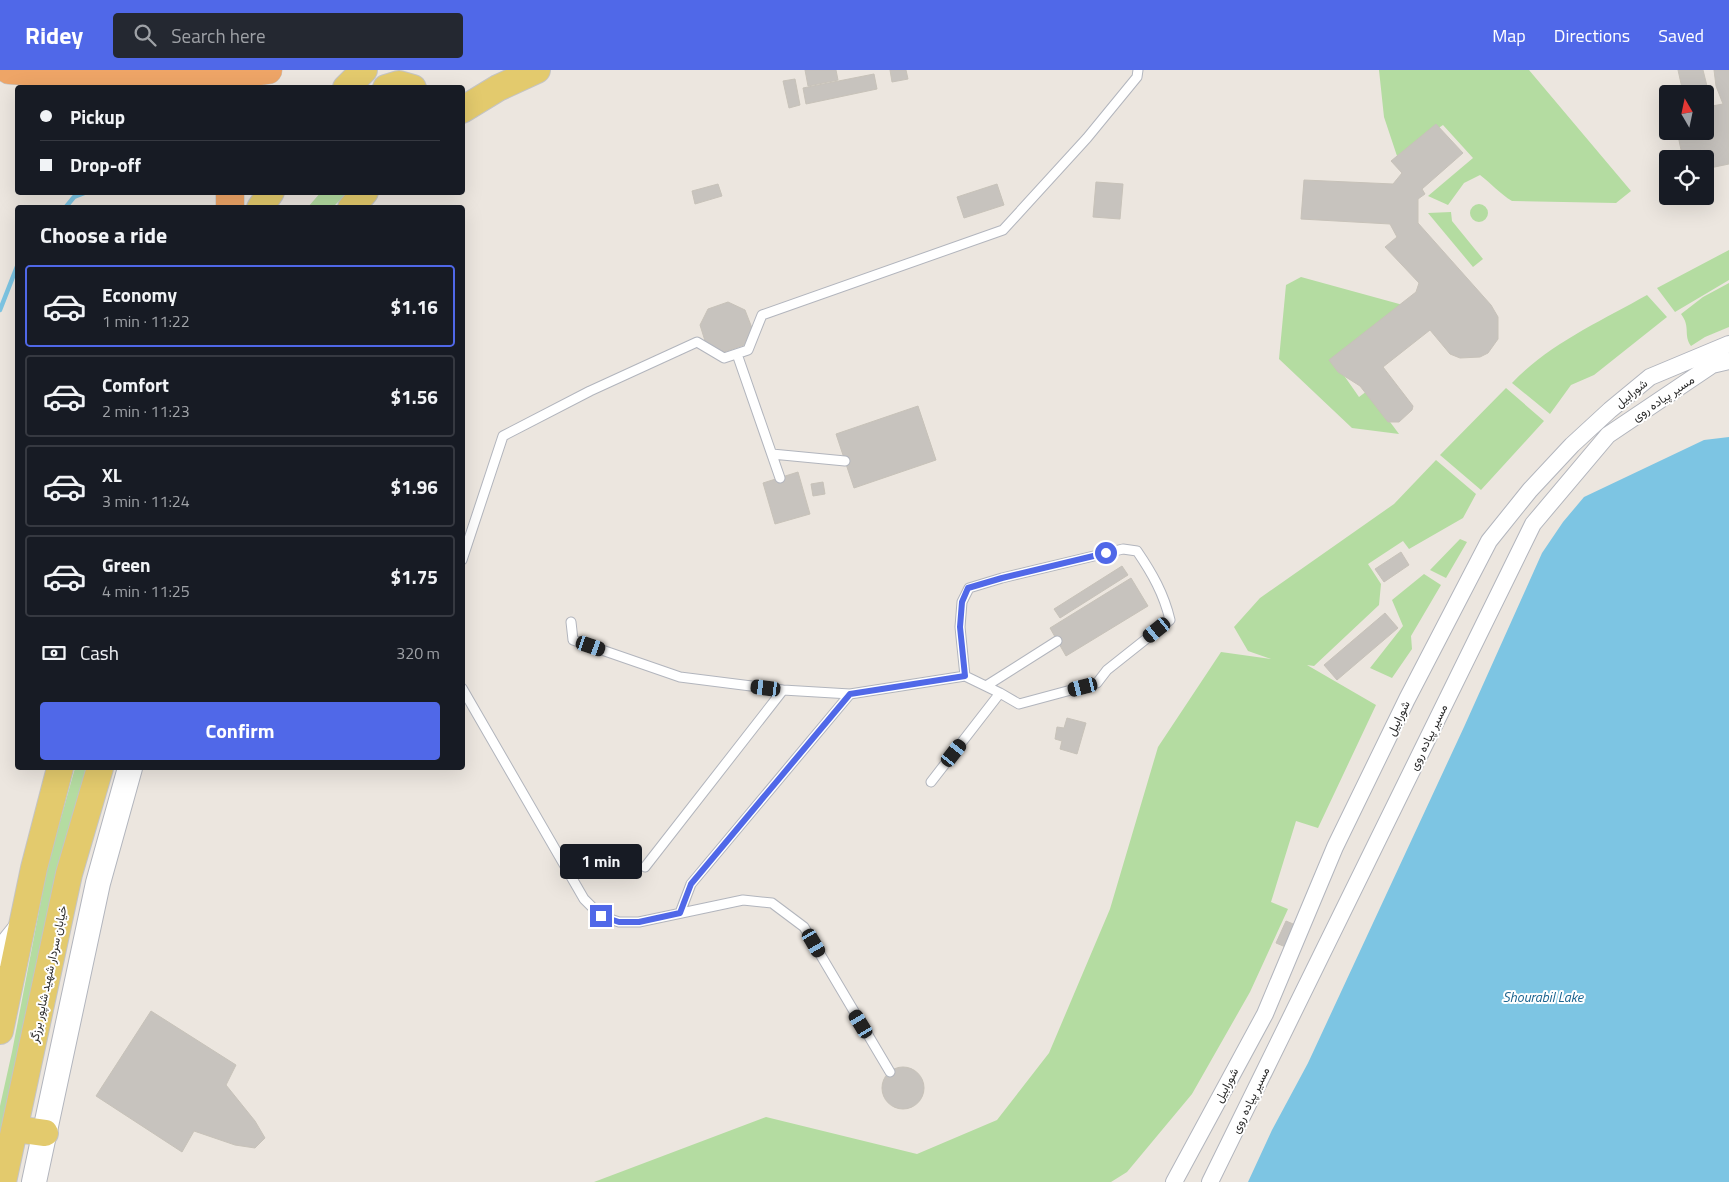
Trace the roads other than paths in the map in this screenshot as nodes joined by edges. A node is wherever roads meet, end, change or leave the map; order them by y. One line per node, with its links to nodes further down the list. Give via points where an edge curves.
1 (9, 70): 6 (highway)
2 (268, 70): 6 (highway, via 210,78)
3 (364, 70): 7 (main road)
4 (538, 70): 8 (main road, via 498,88)
5 (1138, 70): 12 (lane, via 1137,77 1087,138 1003,230 762,315 748,350)
6 (127, 82)
7 (349, 85)
8 (465, 108)
9 (363, 195): 10 (main road)
10 (354, 205)
11 (1729, 344): 40 (street, شورابیل, via 1650,377 1572,446 1530,490 1489,541 1335,847 1265,1014)
12 (737, 354): 14 (lane); 17 (lane, via 724,358 698,342 590,391 503,436)
13 (1729, 361): 41 (street, مسیر پیاده روی, via 1712,365 1608,435 1533,524)
14 (772, 454): 15 (lane); 16 (lane)
15 (845, 460)
16 (780, 478)
17 (465, 551)
18 (571, 622): 22 (lane, via 573,640 680,677)
19 (1057, 641): 21 (lane)
20 (965, 676): 21 (lane); 24 (lane, via 960,627 962,602 968,588 1123,549 1137,551 1166,602 1170,620 1107,670 1097,684 1019,704); 25 (lane)
21 (986, 686): 24 (lane)
22 (784, 690): 25 (lane); 30 (lane)
23 (465, 693): 31 (lane, via 584,899 601,916 619,922 639,922)
24 (1000, 693): 29 (lane)
25 (850, 694): 31 (lane, via 691,884)
26 (59, 770): 32 (main road)
27 (99, 770): 36 (main road, خیابان سردار شهید شاپور برزگر, via 70,874)
28 (129, 770): 37 (main road, via 98,883)
29 (931, 782)
30 (645, 867)
31 (680, 913): 35 (lane, via 743,900 772,903 791,916 804,927)
32 (20, 929): 33 (main road); 34 (main road)
33 (0, 954)
34 (0, 1031)
35 (890, 1072)
36 (16, 1129): 37 (main road); 38 (main road, خیابان سردار شهید شاپور برزگر)
37 (45, 1133): 39 (main road)
38 (4, 1182)
39 (34, 1182)
40 (1174, 1182)
41 (1210, 1182)

